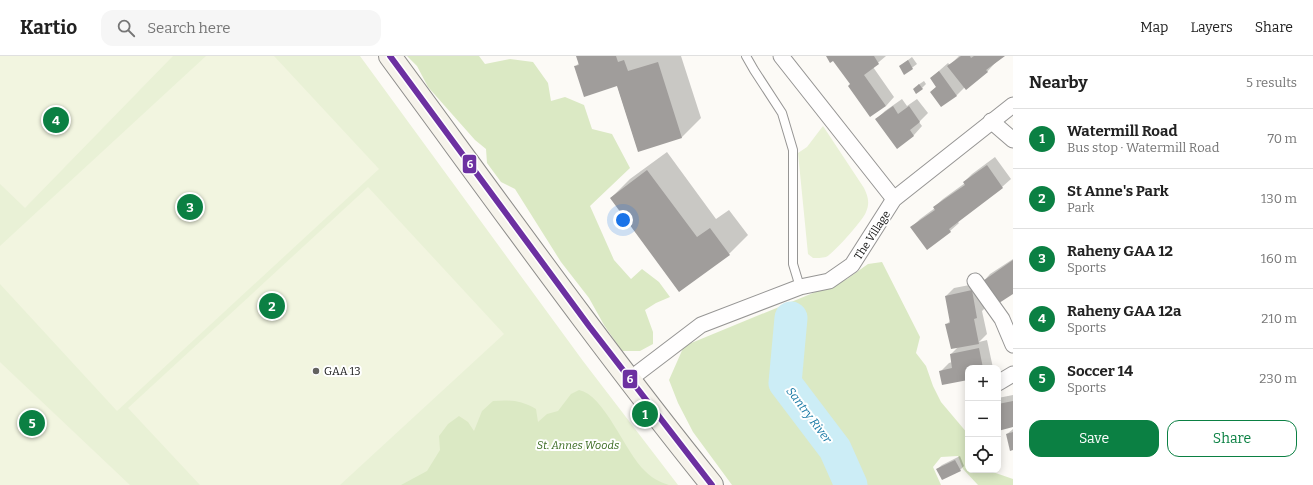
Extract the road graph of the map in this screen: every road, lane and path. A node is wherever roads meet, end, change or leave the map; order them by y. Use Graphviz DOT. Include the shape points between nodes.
graph roads {
  1 [pos="390,56"];
  2 [pos="746,56"];
  3 [pos="781,56"];
  4 [pos="1013,105"];
  5 [pos="991,121"];
  6 [pos="1013,140"];
  7 [pos="894,199"];
  8 [pos="975,281"];
  9 [pos="800,287"];
  10 [pos="1013,345"];
  11 [pos="1013,374"];
  12 [pos="630,379"];
  13 [pos="1001,381"];
  14 [pos="712,485"];
  1 -- 12 [label="main road"];
  2 -- 9 [label="lane" via="782,112 793,150 793,264"];
  3 -- 7 [label="street"];
  4 -- 5 [label="street, The Village"];
  5 -- 6 [label="street"];
  5 -- 7 [label="street, The Village"];
  7 -- 9 [label="street, The Village" via="852,265 829,281"];
  8 -- 10 [label="street" via="1002,319"];
  9 -- 12 [label="street, The Village" via="701,325"];
  11 -- 13 [label="street"];
  12 -- 14 [label="main road"];
}
